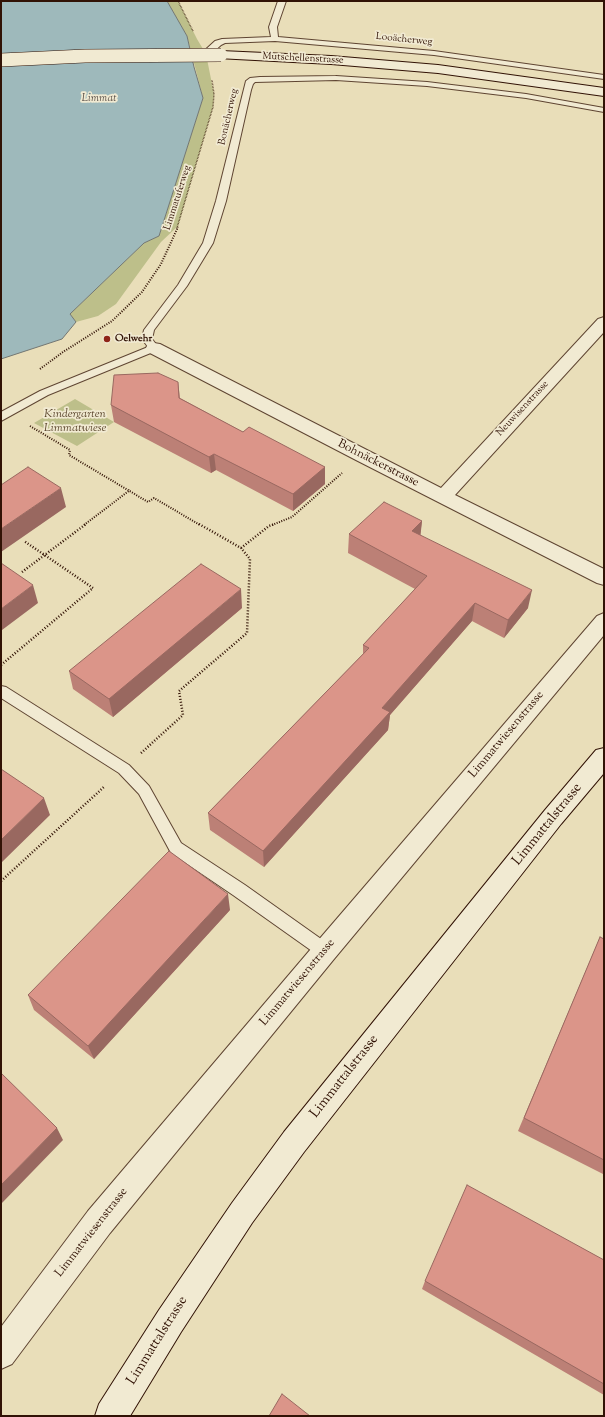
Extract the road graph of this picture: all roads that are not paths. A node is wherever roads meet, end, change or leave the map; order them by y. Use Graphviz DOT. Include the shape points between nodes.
graph roads {
  1 [pos="282,1"];
  2 [pos="275,38"];
  3 [pos="206,54"];
  4 [pos="1,60"];
  5 [pos="604,77"];
  6 [pos="604,92"];
  7 [pos="604,110"];
  8 [pos="604,322"];
  9 [pos="154,348"];
  10 [pos="4,415"];
  11 [pos="443,497"];
  12 [pos="604,578"];
  13 [pos="604,621"];
  14 [pos="1,691"];
  15 [pos="604,757"];
  16 [pos="324,951"];
  17 [pos="1,1353"];
  18 [pos="111,1416"];
  1 -- 2 [label="lane" via="273,27"];
  2 -- 3 [label="lane, Looächerweg" via="226,41 218,43"];
  2 -- 5 [label="lane, Looächerweg" via="441,54"];
  4 -- 6 [label="street, Mutschellenstrasse, bridge" via="221,55 331,60 438,69"];
  7 -- 9 [label="lane, Bonächerweg" via="526,96 404,82 336,78 253,80 247,90 221,201 208,243 182,286 149,330 147,339"];
  8 -- 11 [label="street, Neuwisenstrasse"];
  9 -- 10 [label="lane" via="44,393"];
  9 -- 11 [label="street, Bohnäckerstrasse"];
  11 -- 12 [label="street, Bohnäckerstrasse"];
  13 -- 16 [label="street, Limmatwiesenstrasse"];
  14 -- 16 [label="lane" via="124,769 144,790 176,848"];
  15 -- 18 [label="street, Limmattalstrasse" via="294,1142 242,1213"];
  16 -- 17 [label="street, Limmatwiesenstrasse" via="99,1222"];
}
